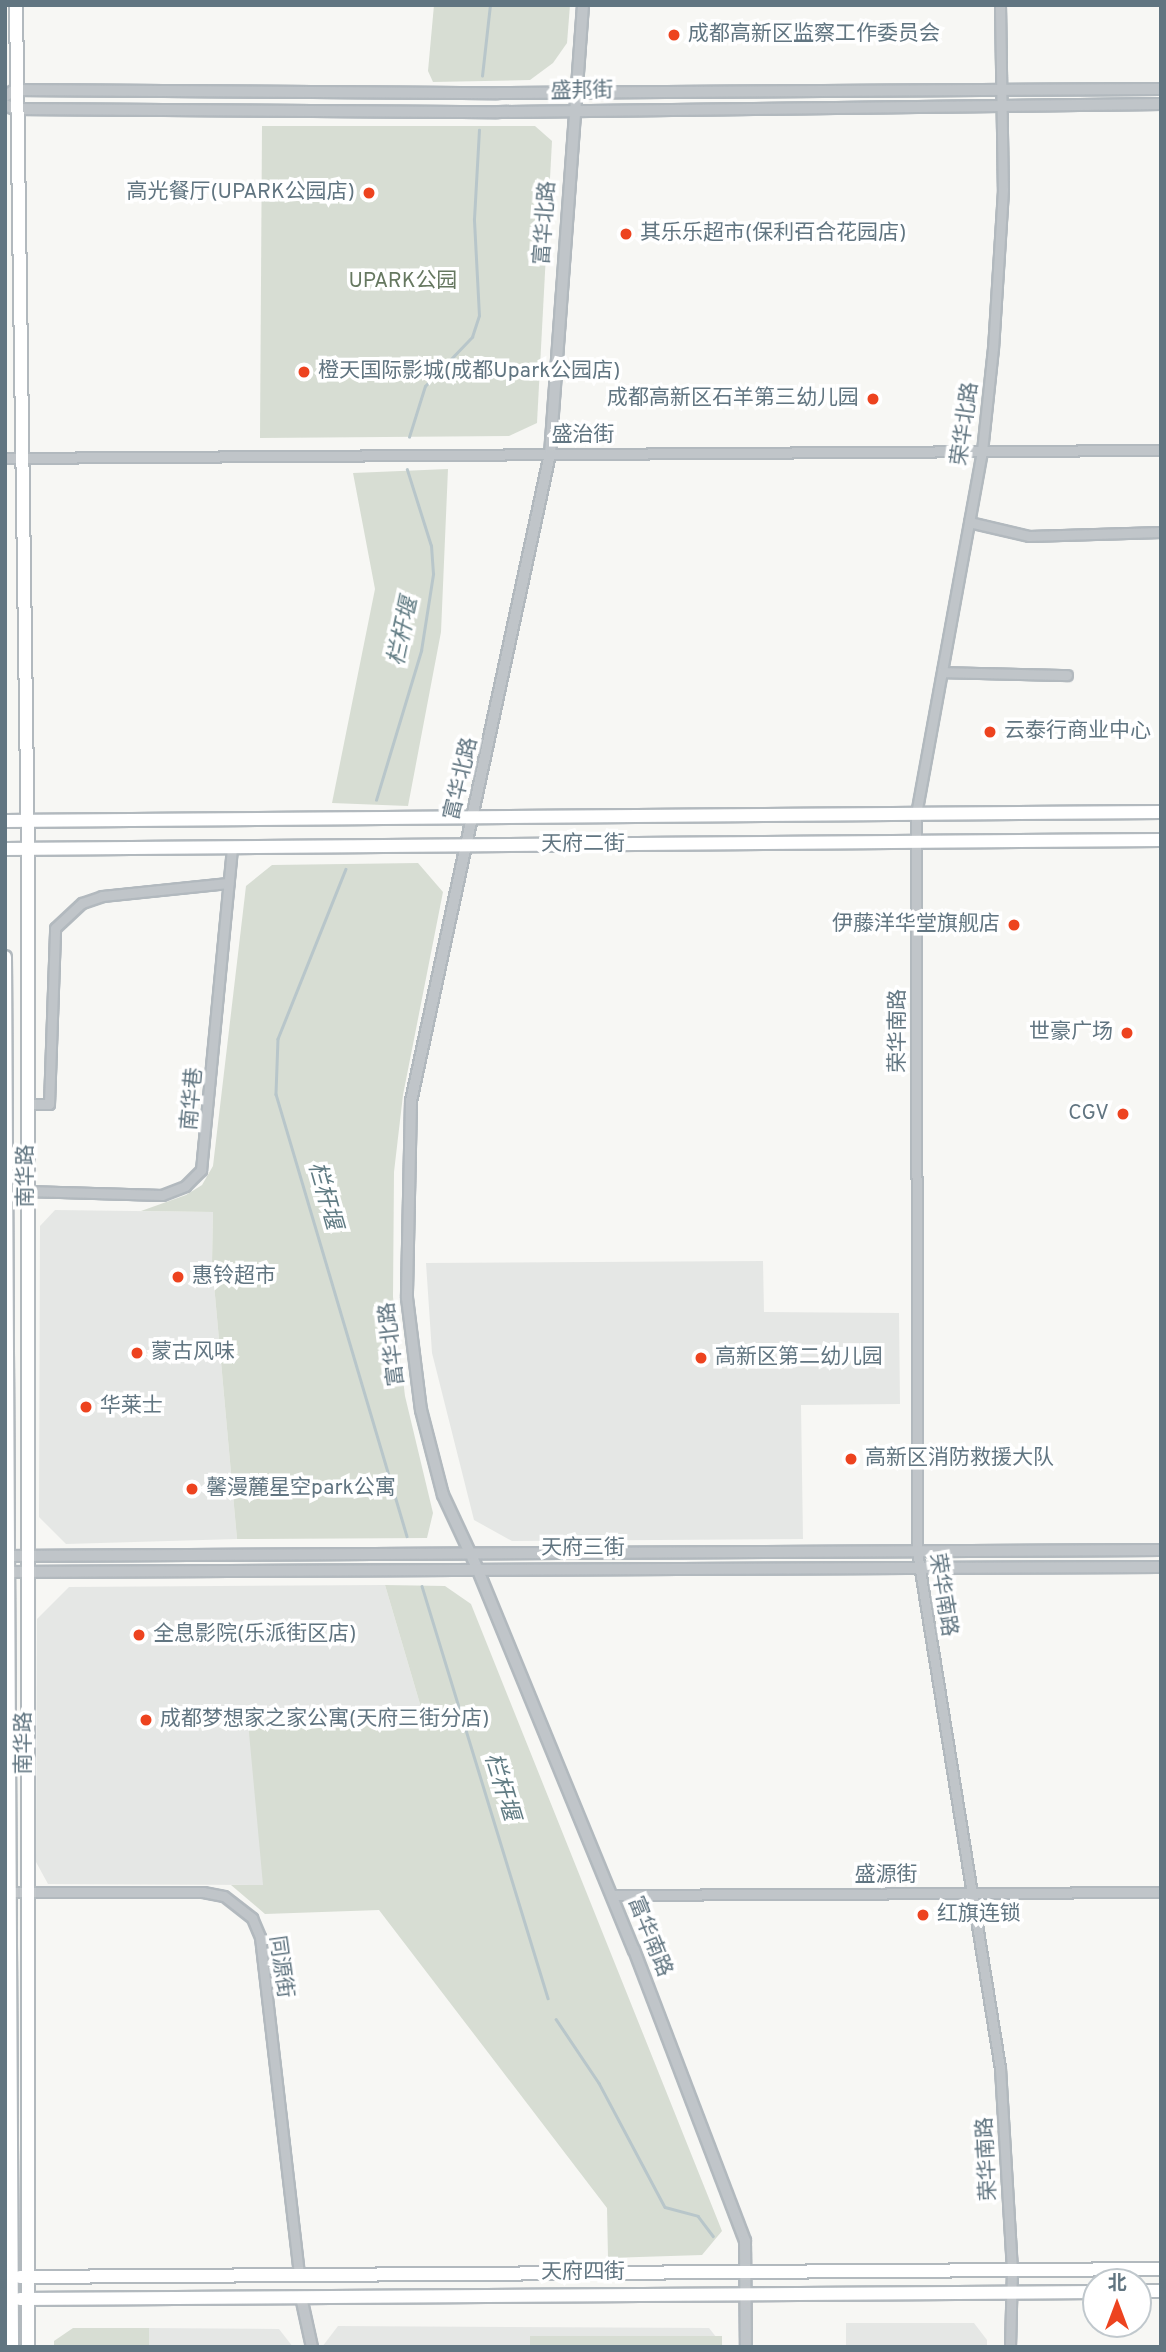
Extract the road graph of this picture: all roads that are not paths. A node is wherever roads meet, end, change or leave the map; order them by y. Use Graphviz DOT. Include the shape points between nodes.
graph roads {
  1 [pos="16,5"];
  2 [pos="583,5"];
  3 [pos="1000,5"];
  4 [pos="1000,89"];
  5 [pos="1161,89"];
  6 [pos="575,91"];
  7 [pos="10,93"];
  8 [pos="1161,104"];
  9 [pos="10,107"];
  10 [pos="1001,109"];
  11 [pos="573,111"];
  12 [pos="1161,450"];
  13 [pos="982,451"];
  14 [pos="550,454"];
  15 [pos="5,458"];
  16 [pos="19,458"];
  17 [pos="969,522"];
  18 [pos="1161,532"];
  19 [pos="942,671"];
  20 [pos="1067,675"];
  21 [pos="1161,812"];
  22 [pos="916,814"];
  23 [pos="473,817"];
  24 [pos="27,820"];
  25 [pos="5,821"];
  26 [pos="1161,840"];
  27 [pos="916,842"];
  28 [pos="466,845"];
  29 [pos="232,847"];
  30 [pos="5,849"];
  31 [pos="28,849"];
  32 [pos="229,883"];
  33 [pos="5,957"];
  34 [pos="27,1104"];
  35 [pos="26,1191"];
  36 [pos="6,1192"];
  37 [pos="6,1392"];
  38 [pos="1161,1550"];
  39 [pos="917,1551"];
  40 [pos="468,1553"];
  41 [pos="5,1556"];
  42 [pos="26,1556"];
  43 [pos="919,1567"];
  44 [pos="1161,1567"];
  45 [pos="477,1568"];
  46 [pos="6,1572"];
  47 [pos="25,1572"];
  48 [pos="7,1892"];
  49 [pos="25,1892"];
  50 [pos="1161,1892"];
  51 [pos="975,1893"];
  52 [pos="611,1895"];
  53 [pos="1161,2269"];
  54 [pos="1012,2270"];
  55 [pos="746,2272"];
  56 [pos="299,2275"];
  57 [pos="9,2277"];
  58 [pos="28,2277"];
  59 [pos="1012,2292"];
  60 [pos="1082,2292"];
  61 [pos="746,2294"];
  62 [pos="301,2297"];
  63 [pos="28,2299"];
  64 [pos="9,2300"];
  65 [pos="12,2347"];
  66 [pos="28,2347"];
  67 [pos="312,2347"];
  68 [pos="746,2347"];
  69 [pos="1010,2347"];
  1 -- 7 [label="main road, 南华路"];
  2 -- 6 [label="street, 富华北路"];
  3 -- 4 [label="street, 荣华北路"];
  4 -- 5 [label="street, 盛邦街"];
  4 -- 6 [label="street, 盛邦街"];
  4 -- 10 [label="street, 荣华北路"];
  6 -- 7 [label="street, 盛邦街"];
  6 -- 11 [label="street, 富华北路"];
  7 -- 9 [label="main road, 南华路"];
  8 -- 10 [label="street, 盛邦街"];
  9 -- 11 [label="street, 盛邦街"];
  9 -- 16 [label="main road, 南华路"];
  10 -- 11 [label="street, 盛邦街"];
  10 -- 13 [label="street, 荣华北路" via="1000,265"];
  11 -- 14 [label="street, 富华北路"];
  12 -- 13 [label="street, 盛治街"];
  13 -- 14 [label="street, 盛治街"];
  13 -- 17 [label="street, 荣华北路"];
  14 -- 16 [label="street, 盛治街"];
  14 -- 23 [label="street, 富华北路"];
  15 -- 16 [label="street, 盛治街"];
  16 -- 24 [label="main road, 南华路"];
  17 -- 18 [label="street" via="1029,536"];
  17 -- 19 [label="street, 荣华北路"];
  19 -- 20 [label="street"];
  19 -- 22 [label="street, 荣华北路"];
  21 -- 22 [label="main road, 天府二街"];
  22 -- 23 [label="main road, 天府二街"];
  22 -- 27 [label="street, 荣华北路"];
  23 -- 24 [label="main road, 天府二街"];
  23 -- 28 [label="street, 富华北路"];
  24 -- 25 [label="main road, 天府二街"];
  24 -- 31 [label="main road, 南华路"];
  26 -- 27 [label="main road, 天府二街"];
  27 -- 28 [label="main road, 天府二街"];
  27 -- 39 [label="street, 荣华南路"];
  28 -- 29 [label="main road, 天府二街"];
  28 -- 40 [label="street, 富华北路" via="411,1101 405,1256 421,1410 443,1495"];
  29 -- 31 [label="main road, 天府二街"];
  29 -- 32 [label="street, 南华巷"];
  30 -- 31 [label="main road, 天府二街"];
  31 -- 34 [label="main road, 南华路"];
  32 -- 34 [label="street" via="102,896 82,903 55,928 49,1104"];
  32 -- 35 [label="street, 南华巷" via="201,1170 186,1186 162,1195"];
  33 -- 36 [label="main road, 南华路"];
  34 -- 35 [label="main road, 南华路"];
  35 -- 42 [label="main road, 南华路"];
  36 -- 37 [label="main road, 南华路"];
  37 -- 41 [label="main road, 南华路"];
  38 -- 39 [label="street, 天府三街"];
  39 -- 40 [label="street, 天府三街"];
  39 -- 43 [label="street, 荣华南路"];
  40 -- 42 [label="street, 天府三街"];
  40 -- 45 [label="street, 富华南路"];
  41 -- 42 [label="street, 天府三街"];
  41 -- 46 [label="main road, 南华路"];
  42 -- 47 [label="main road, 南华路"];
  43 -- 44 [label="street, 天府三街"];
  43 -- 45 [label="street, 天府三街"];
  43 -- 51 [label="street, 荣华南路"];
  45 -- 47 [label="street, 天府三街"];
  45 -- 52 [label="street, 富华南路"];
  46 -- 47 [label="street, 天府三街"];
  46 -- 48 [label="main road, 南华路"];
  47 -- 49 [label="main road, 南华路"];
  48 -- 49 [label="street, 同源街"];
  48 -- 57 [label="main road, 南华路"];
  49 -- 56 [label="street, 同源街" via="203,1892 224,1896 252,1918 260,1937"];
  49 -- 58 [label="main road, 南华路"];
  50 -- 51 [label="street, 盛源街"];
  51 -- 52 [label="street, 盛源街"];
  51 -- 54 [label="street, 荣华南路" via="1000,2068"];
  52 -- 55 [label="street, 富华南路" via="728,2191 745,2241"];
  53 -- 54 [label="main road, 天府四街"];
  54 -- 55 [label="main road, 天府四街"];
  54 -- 59 [label="street, 荣华南路"];
  55 -- 56 [label="main road, 天府四街"];
  55 -- 61 [label="street, 富华南路"];
  56 -- 58 [label="main road, 天府四街"];
  57 -- 58 [label="main road, 天府四街"];
  57 -- 64 [label="main road, 南华路"];
  58 -- 63 [label="main road, 南华路"];
  59 -- 60 [label="main road, 天府四街"];
  59 -- 61 [label="main road, 天府四街"];
  59 -- 69 [label="street, 荣华南路"];
  61 -- 62 [label="main road, 天府四街"];
  61 -- 68 [label="street, 富华南路"];
  62 -- 63 [label="main road, 天府四街"];
  62 -- 67 [label="street"];
  63 -- 64 [label="main road, 天府四街"];
  63 -- 66 [label="main road, 南华路"];
  64 -- 65 [label="main road, 南华路"];
}
